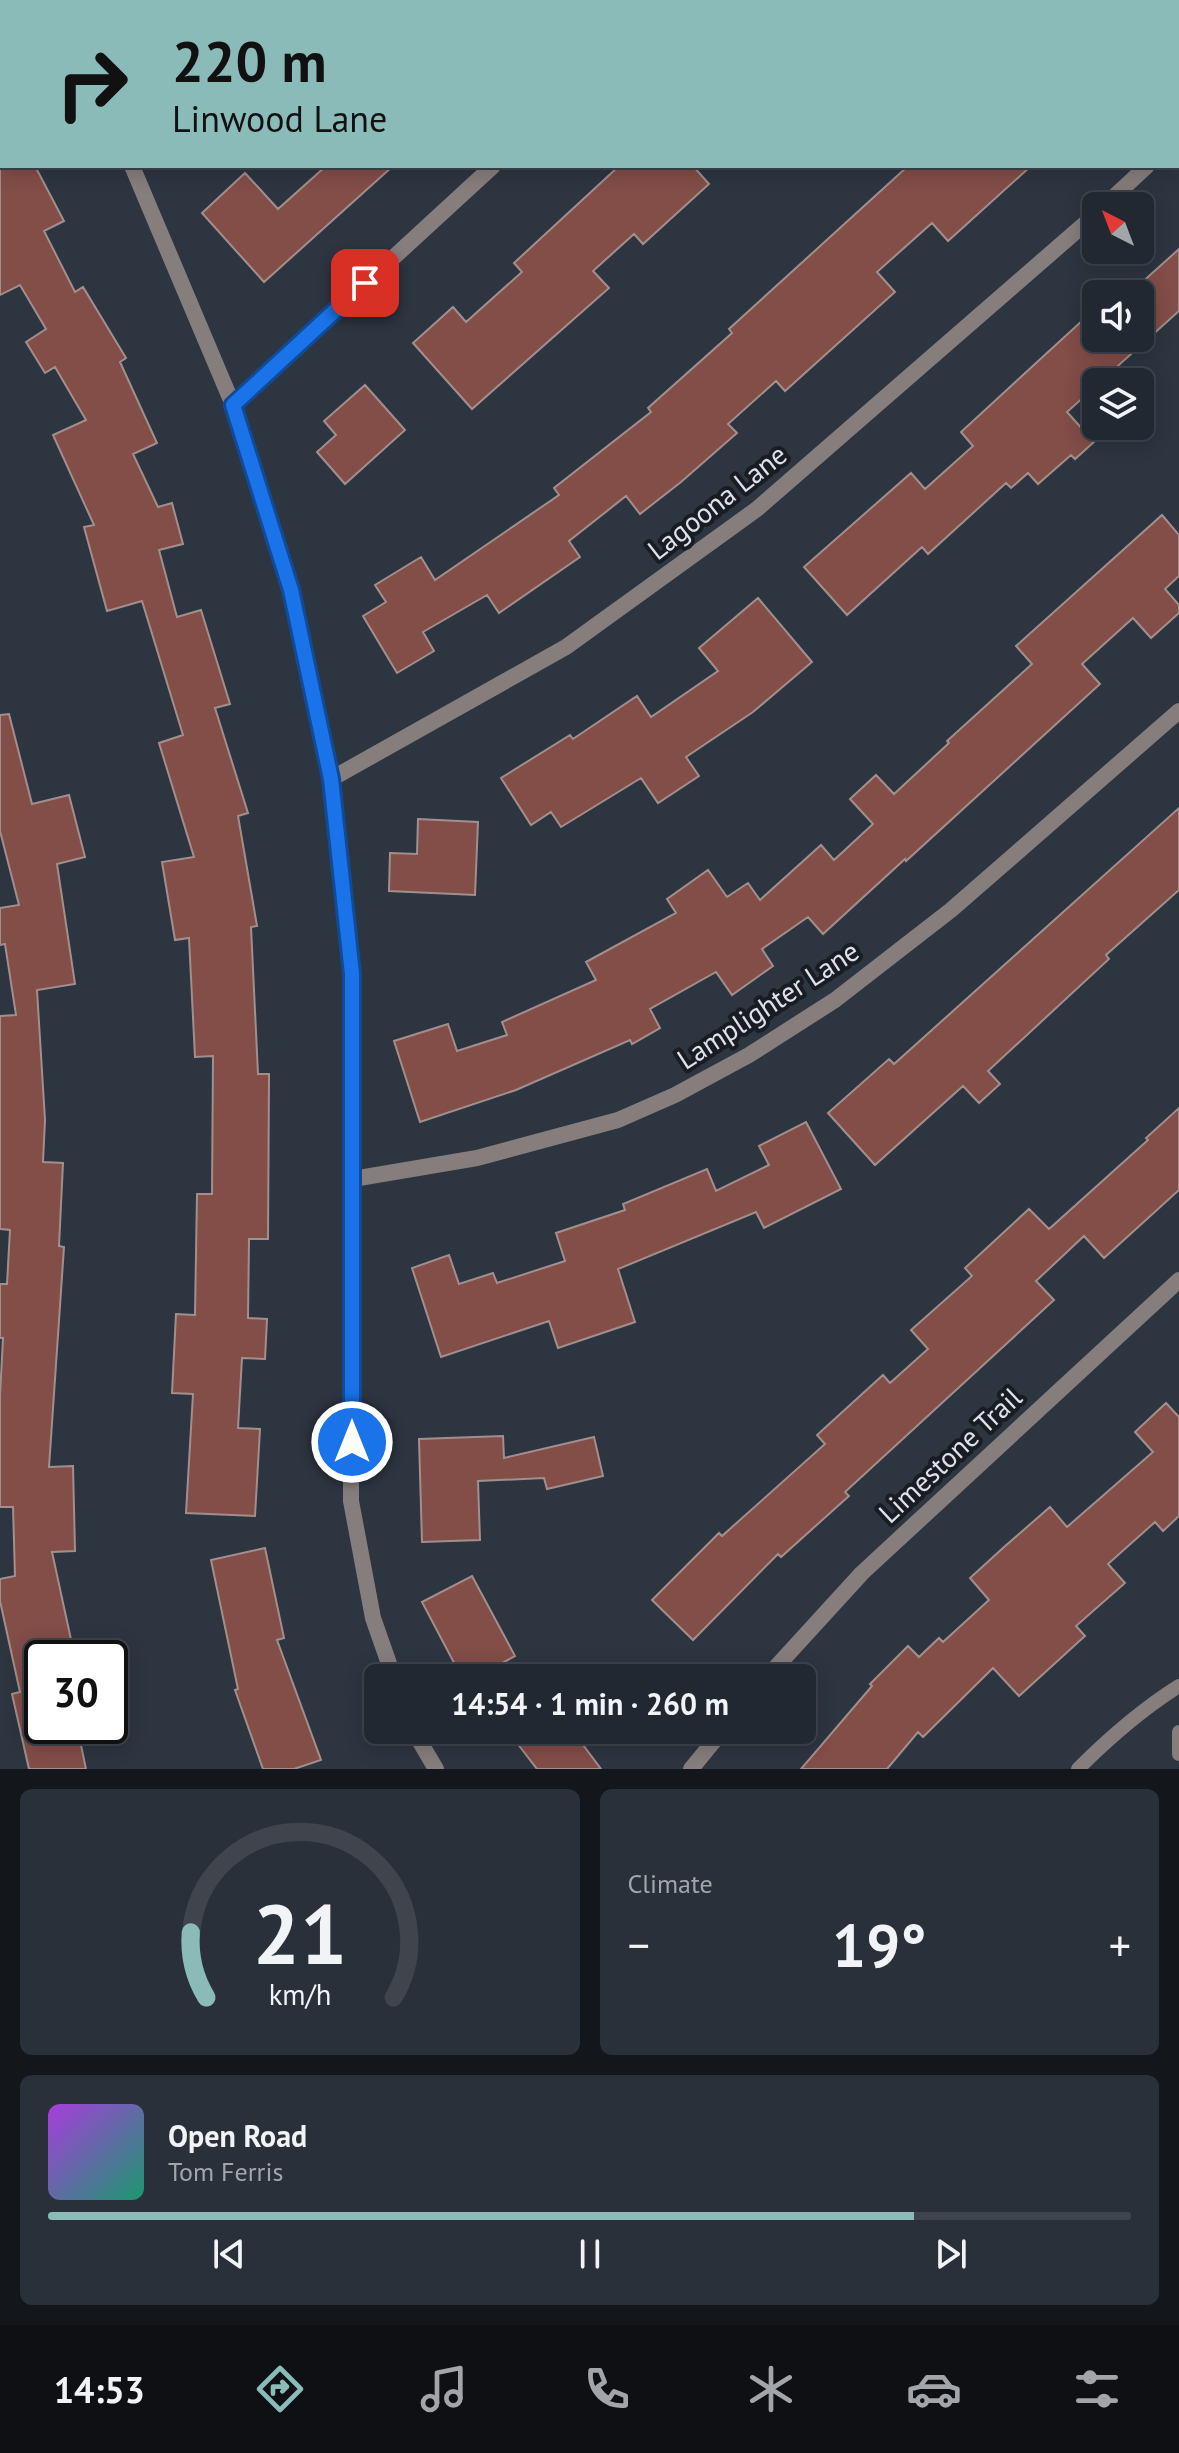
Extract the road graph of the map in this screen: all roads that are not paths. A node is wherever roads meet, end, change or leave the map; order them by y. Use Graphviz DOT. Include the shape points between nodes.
graph roads {
  1 [pos="133,168"];
  2 [pos="491,168"];
  3 [pos="1145,168"];
  4 [pos="1119,192"];
  5 [pos="1082,226"];
  6 [pos="233,405"];
  7 [pos="1179,711"];
  8 [pos="331,779"];
  9 [pos="353,1179"];
  10 [pos="1179,1280"];
  11 [pos="389,1664"];
  12 [pos="779,1664"];
  13 [pos="1179,1686"];
  14 [pos="1179,1732"];
  15 [pos="421,1744"];
  16 [pos="712,1744"];
  17 [pos="1179,1754"];
  18 [pos="436,1769"];
  19 [pos="691,1769"];
  20 [pos="1078,1769"];
  1 -- 6 [label="street"];
  2 -- 6 [label="street"];
  3 -- 4 [label="street"];
  5 -- 8 [label="street, Lagoona Lane" via="757,509 566,647"];
  6 -- 8 [label="street" via="291,590"];
  7 -- 9 [label="street, Lamplighter Lane" via="951,910 835,1000 749,1055 618,1120 477,1158"];
  8 -- 9 [label="street" via="352,974"];
  9 -- 11 [label="street" via="351,1501 373,1618"];
  10 -- 12 [label="street, Limestone Trail" via="862,1573"];
  13 -- 20 [label="lane" via="1120,1728"];
  14 -- 17 [label="lane"];
  15 -- 18 [label="street"];
  16 -- 19 [label="street"];
}
